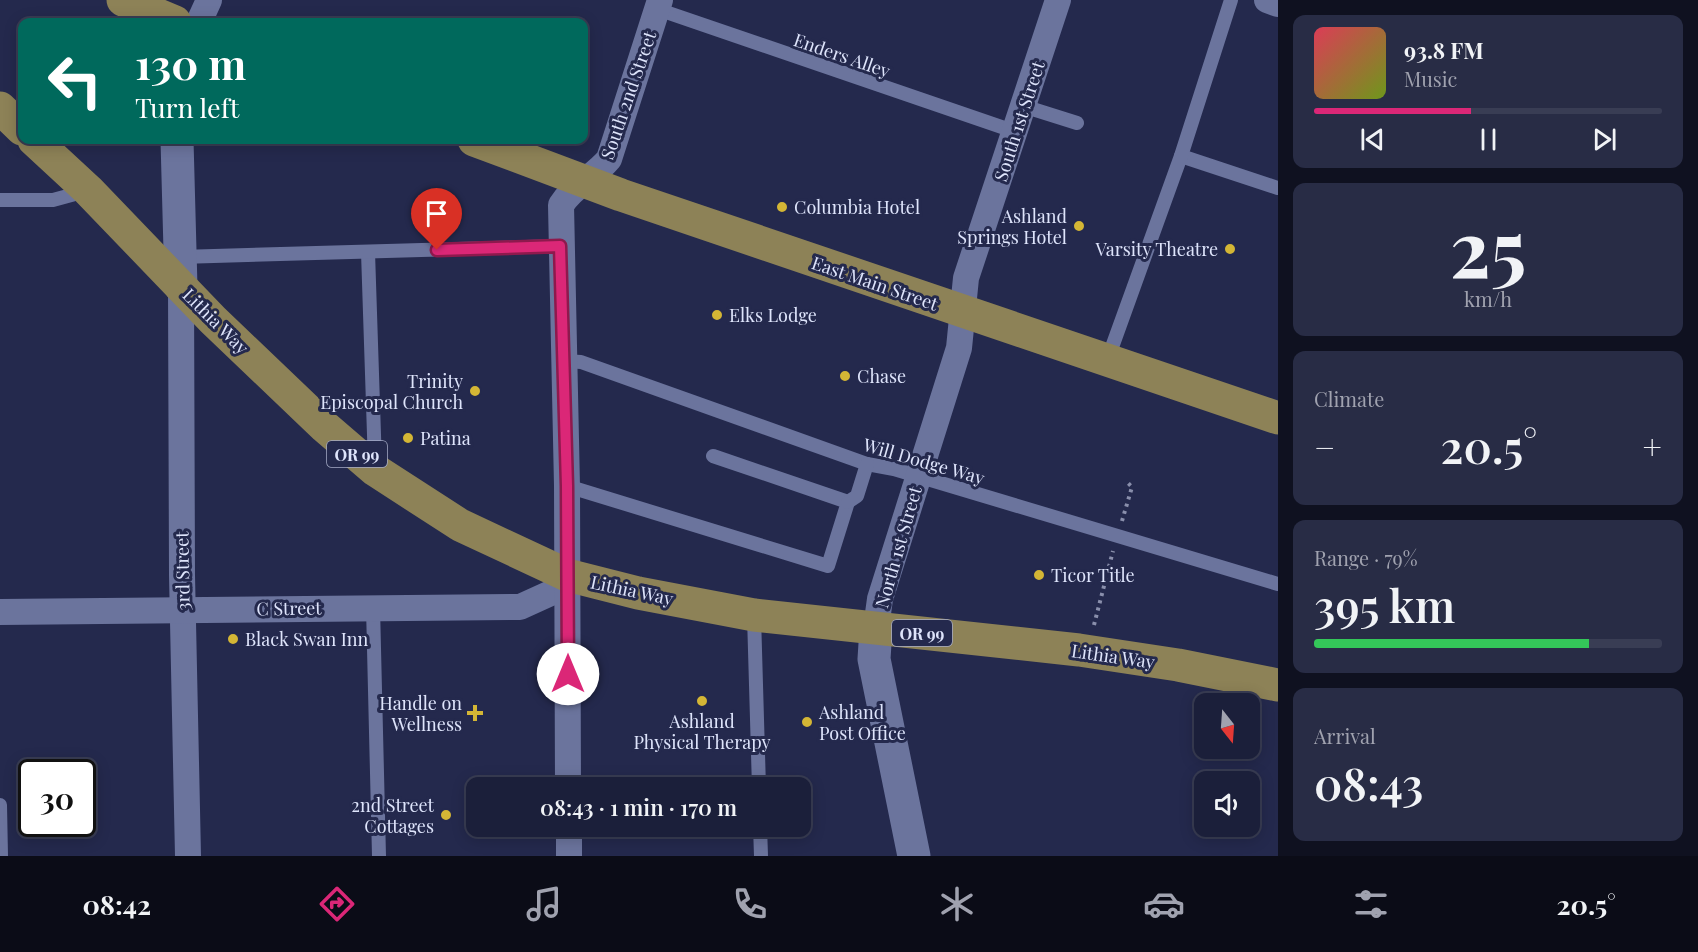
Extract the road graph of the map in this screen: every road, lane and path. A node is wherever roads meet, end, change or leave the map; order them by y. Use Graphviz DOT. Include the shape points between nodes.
graph roads {
  1 [pos="123,0"];
  2 [pos="209,0"];
  3 [pos="1058,0"];
  4 [pos="1231,0"];
  5 [pos="1267,0"];
  6 [pos="1278,4"];
  7 [pos="659,5"];
  8 [pos="166,18"];
  9 [pos="201,18"];
  10 [pos="1023,106"];
  11 [pos="0,108"];
  12 [pos="1077,123"];
  13 [pos="18,125"];
  14 [pos="1016,132"];
  15 [pos="37,144"];
  16 [pos="177,144"];
  17 [pos="484,144"];
  18 [pos="1181,156"];
  19 [pos="584,182"];
  20 [pos="1278,188"];
  21 [pos="88,190"];
  22 [pos="0,200"];
  23 [pos="560,246"];
  24 [pos="368,252"];
  25 [pos="180,272"];
  26 [pos="963,312"];
  27 [pos="564,361"];
  28 [pos="1107,362"];
  29 [pos="1278,418"];
  30 [pos="713,456"];
  31 [pos="867,464"];
  32 [pos="375,470"];
  33 [pos="918,478"];
  34 [pos="1126,481"];
  35 [pos="567,486"];
  36 [pos="848,502"];
  37 [pos="1116,537"];
  38 [pos="567,575"];
  39 [pos="1278,584"];
  40 [pos="374,607"];
  41 [pos="182,610"];
  42 [pos="0,612"];
  43 [pos="754,615"];
  44 [pos="876,628"];
  45 [pos="1093,629"];
  46 [pos="1278,684"];
  47 [pos="568,777"];
  48 [pos="759,777"];
  49 [pos="0,805"];
  50 [pos="568,837"];
  51 [pos="760,837"];
  52 [pos="1,856"];
  53 [pos="188,856"];
  54 [pos="379,856"];
  55 [pos="569,856"];
  56 [pos="761,856"];
  57 [pos="914,856"];
  1 -- 8 [label="main road"];
  2 -- 9 [label="street"];
  3 -- 10 [label="street, South 1st Street"];
  4 -- 18 [label="lane"];
  5 -- 6 [label="street"];
  7 -- 14 [label="lane, Enders Alley"];
  7 -- 19 [label="street, South 2nd Street" via="609,159"];
  10 -- 12 [label="lane"];
  10 -- 14 [label="street, South 1st Street"];
  11 -- 13 [label="main road"];
  14 -- 26 [label="street, South 1st Street" via="966,278"];
  15 -- 21 [label="main road, Lithia Way / OR 99"];
  16 -- 25 [label="street"];
  17 -- 19 [label="main road, East Main Street"];
  18 -- 20 [label="lane"];
  18 -- 28 [label="lane"];
  19 -- 23 [label="street, South 2nd Street" via="561,205"];
  19 -- 26 [label="main road, East Main Street"];
  21 -- 22 [label="lane" via="53,200"];
  21 -- 25 [label="main road, Lithia Way / OR 99"];
  23 -- 24 [label="lane"];
  23 -- 27 [label="street, South 2nd Street"];
  24 -- 25 [label="lane"];
  24 -- 32 [label="lane"];
  25 -- 32 [label="main road, Lithia Way / OR 99" via="325,427"];
  25 -- 41 [label="street, 3rd Street"];
  26 -- 28 [label="main road, East Main Street"];
  26 -- 33 [label="street, North 1st Street" via="960,348"];
  27 -- 31 [label="lane, Will Dodge Way" via="581,362"];
  27 -- 35 [label="street, South 2nd Street"];
  28 -- 29 [label="main road, East Main Street"];
  30 -- 36 [label="lane"];
  31 -- 33 [label="lane, Will Dodge Way"];
  31 -- 36 [label="lane" via="857,496"];
  32 -- 38 [label="main road, Lithia Way / OR 99" via="460,525"];
  33 -- 37 [label="lane, Will Dodge Way"];
  33 -- 44 [label="street, North 1st Street" via="880,599"];
  34 -- 37 [label="path" via="1132,487"];
  35 -- 36 [label="lane" via="828,566"];
  35 -- 38 [label="street, South 2nd Street"];
  37 -- 39 [label="lane, Will Dodge Way"];
  37 -- 45 [label="path"];
  38 -- 40 [label="street, C Street" via="554,592 520,607"];
  38 -- 43 [label="main road, Lithia Way / OR 99"];
  38 -- 47 [label="street, South 2nd Street"];
  40 -- 41 [label="street, C Street"];
  40 -- 54 [label="lane"];
  41 -- 42 [label="street, C Street"];
  41 -- 53 [label="street, 3rd Street"];
  43 -- 44 [label="main road, Lithia Way / OR 99"];
  43 -- 48 [label="lane"];
  44 -- 46 [label="main road, Lithia Way / OR 99" via="1079,650"];
  44 -- 57 [label="street, North 1st Street" via="874,659"];
  49 -- 52 [label="lane"];
  50 -- 55 [label="street"];
  51 -- 56 [label="lane"];
}
